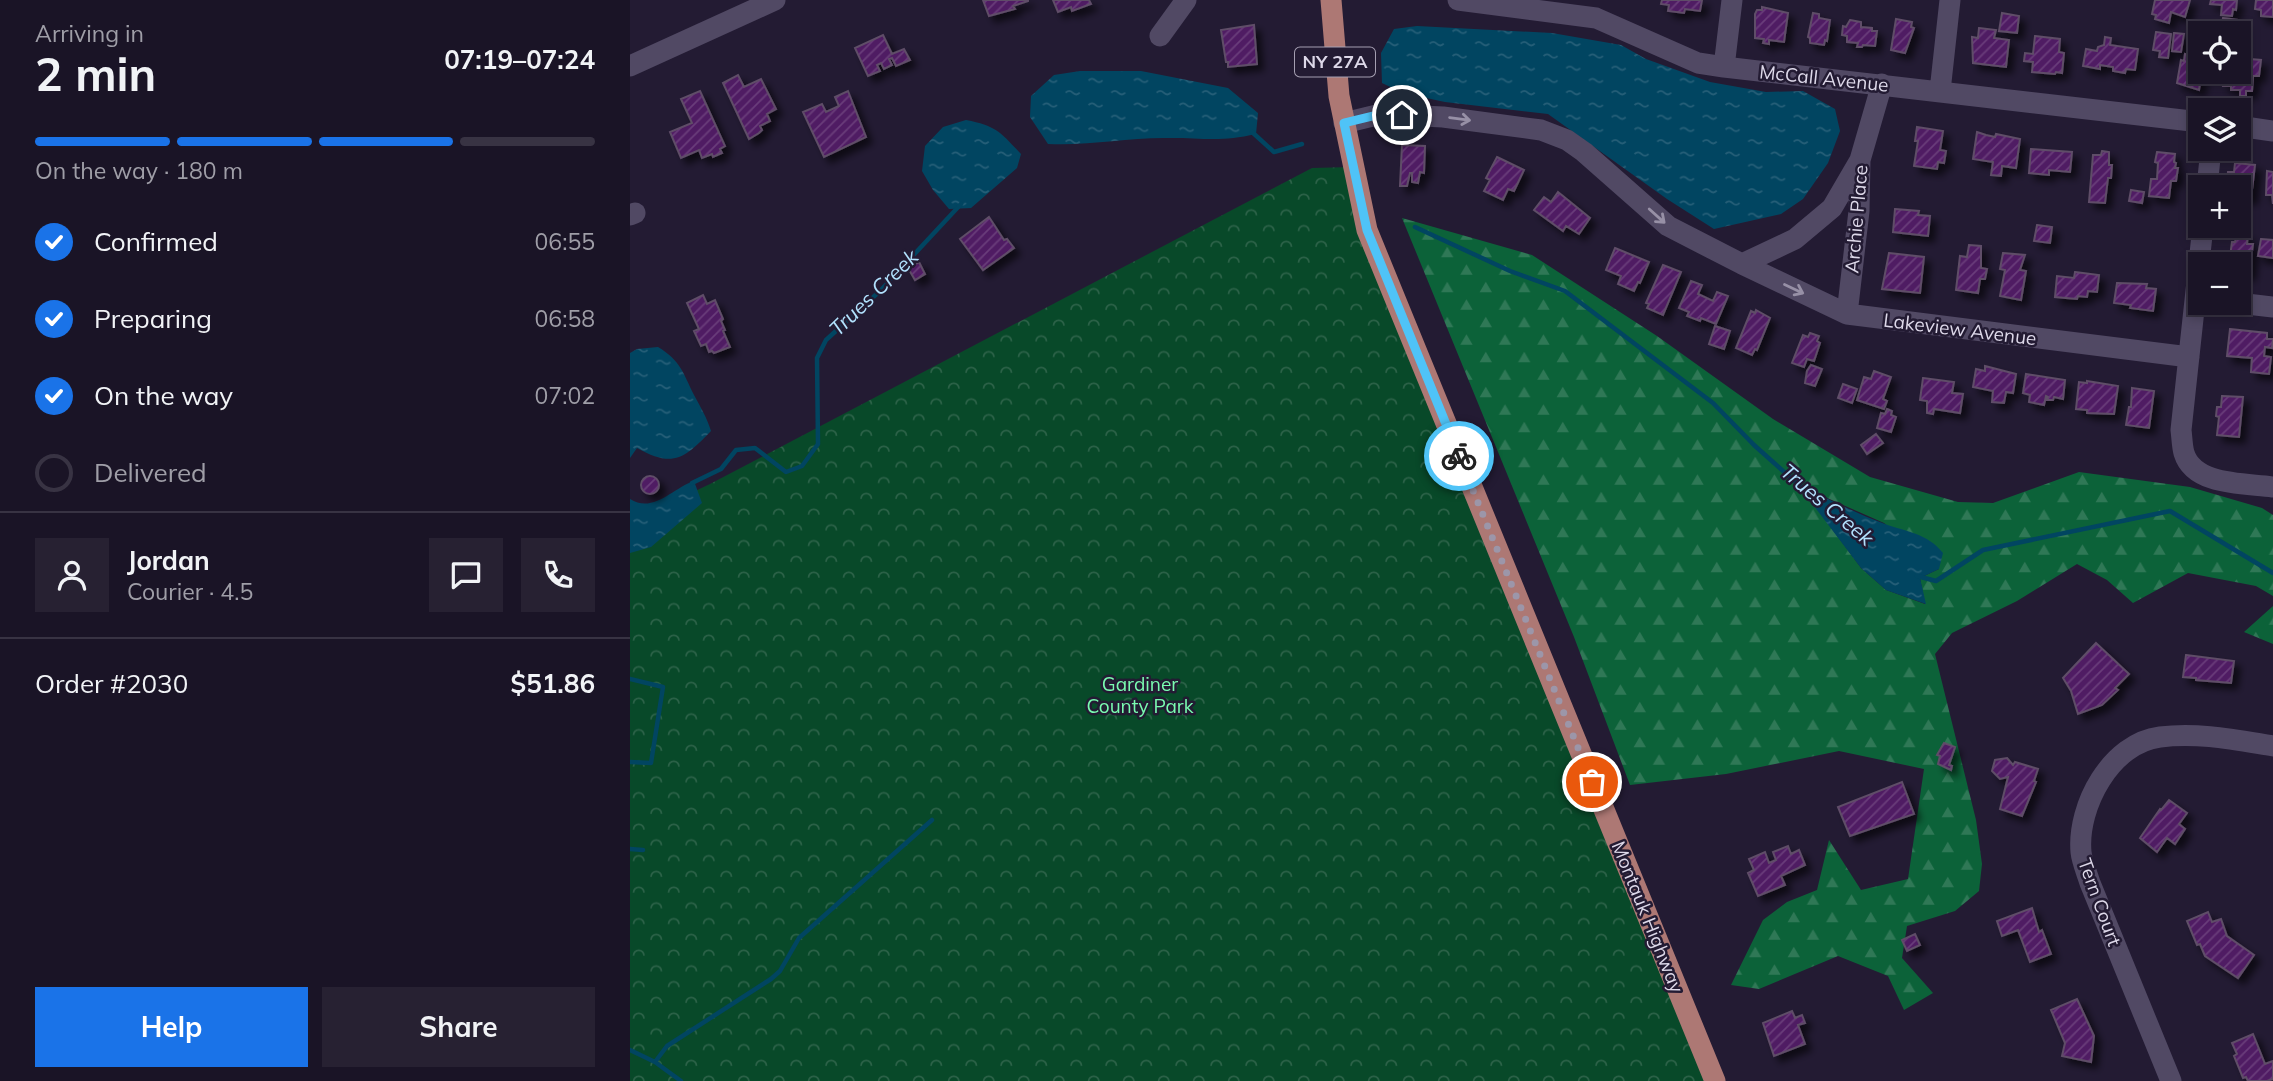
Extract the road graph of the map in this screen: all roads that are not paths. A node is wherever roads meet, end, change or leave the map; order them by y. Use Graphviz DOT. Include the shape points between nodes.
graph roads {
  1 [pos="775,0"];
  2 [pos="1186,0"];
  3 [pos="1331,0"];
  4 [pos="1458,0"];
  5 [pos="1732,0"];
  6 [pos="1950,0"];
  7 [pos="1518,4"];
  8 [pos="738,8"];
  9 [pos="1160,36"];
  10 [pos="630,66"];
  11 [pos="1724,67"];
  12 [pos="1882,84"];
  13 [pos="1940,91"];
  14 [pos="2188,121"];
  15 [pos="1344,123"];
  16 [pos="2251,128"];
  17 [pos="2273,131"];
  18 [pos="1860,160"];
  19 [pos="1742,264"];
  20 [pos="2251,304"];
  21 [pos="2273,307"];
  22 [pos="1847,314"];
  23 [pos="2195,315"];
  24 [pos="2189,357"];
  25 [pos="2273,487"];
  26 [pos="2273,746"];
  27 [pos="1715,1081"];
  28 [pos="2171,1081"];
  1 -- 8 [label="street"];
  2 -- 9 [label="street"];
  3 -- 15 [label="main road, Montauk Highway / NY 27A"];
  4 -- 7 [label="street, McCall Avenue"];
  5 -- 11 [label="street"];
  6 -- 13 [label="street"];
  7 -- 11 [label="street, McCall Avenue" via="1596,18 1698,63"];
  8 -- 10 [label="street"];
  11 -- 12 [label="street, McCall Avenue"];
  12 -- 13 [label="street, McCall Avenue"];
  12 -- 18 [label="street, Archie Place"];
  13 -- 14 [label="street, McCall Avenue"];
  15 -- 19 [label="street, Lakeview Avenue, one-way" via="1381,114 1541,130 1584,152 1668,226"];
  15 -- 27 [label="main road, Montauk Highway / NY 27A" via="1367,230"];
  16 -- 17 [label="street"];
  18 -- 19 [label="street" via="1832,208 1795,239"];
  18 -- 22 [label="street, Archie Place"];
  19 -- 22 [label="street, Lakeview Avenue, one-way"];
  20 -- 21 [label="street"];
  22 -- 24 [label="street, Lakeview Avenue"];
  23 -- 24 [label="street"];
  24 -- 25 [label="street" via="2181,430 2189,462 2216,480"];
  26 -- 28 [label="street, Tern Court" via="2199,735 2157,737 2127,750 2105,774 2091,796 2083,822 2081,853 2090,883"];
}
